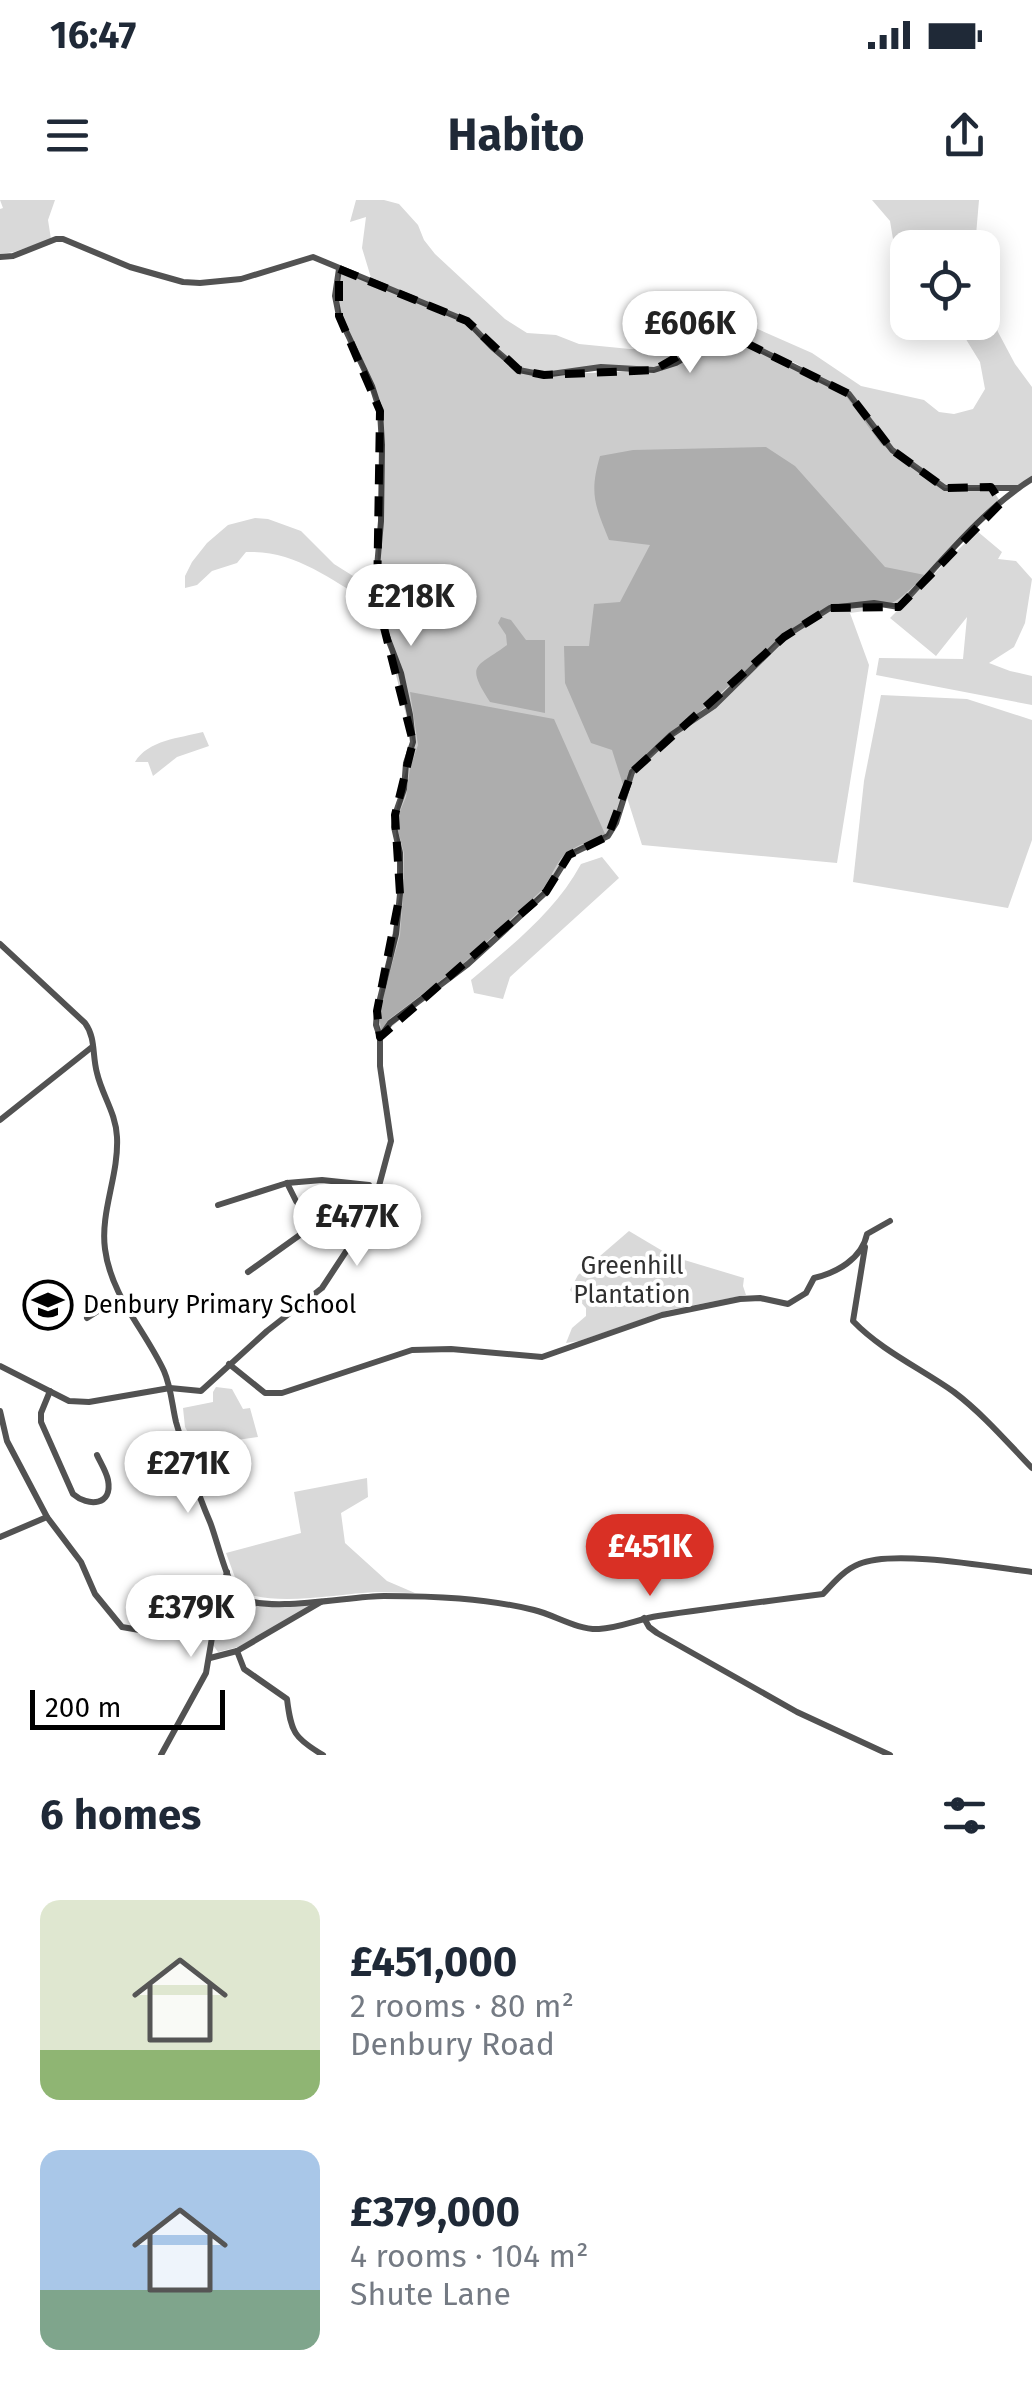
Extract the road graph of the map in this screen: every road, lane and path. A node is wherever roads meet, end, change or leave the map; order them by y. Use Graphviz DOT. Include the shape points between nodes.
graph roads {
  1 [pos="0,256"];
  2 [pos="338,269"];
  3 [pos="1032,480"];
  4 [pos="991,487"];
  5 [pos="1018,488"];
  6 [pos="1002,503"];
  7 [pos="0,944"];
  8 [pos="380,1037"];
  9 [pos="93,1046"];
  10 [pos="0,1120"];
  11 [pos="288,1183"];
  12 [pos="370,1185"];
  13 [pos="218,1205"];
  14 [pos="372,1212"];
  15 [pos="310,1218"];
  16 [pos="890,1221"];
  17 [pos="865,1246"];
  18 [pos="248,1272"];
  19 [pos="120,1296"];
  20 [pos="87,1318"];
  21 [pos="229,1364"];
  22 [pos="0,1366"];
  23 [pos="50,1390"];
  24 [pos="171,1392"];
  25 [pos="0,1411"];
  26 [pos="4,1443"];
  27 [pos="96,1454"];
  28 [pos="102,1465"];
  29 [pos="1032,1468"];
  30 [pos="92,1470"];
  31 [pos="48,1517"];
  32 [pos="0,1537"];
  33 [pos="227,1570"];
  34 [pos="1032,1572"];
  35 [pos="322,1601"];
  36 [pos="257,1602"];
  37 [pos="216,1614"];
  38 [pos="644,1618"];
  39 [pos="237,1651"];
  40 [pos="210,1658"];
  41 [pos="161,1755"];
  42 [pos="323,1755"];
  43 [pos="890,1755"];
  1 -- 2 [label="street" via="56,238 184,282 242,279 312,258"];
  2 -- 4 [label="street" via="467,322 518,370 544,375 600,367 654,370 692,354 722,330 849,394 892,450 945,488"];
  2 -- 8 [label="street" via="339,316 380,411 377,600 401,673 413,742 394,815 400,894 376,1011"];
  3 -- 5 [label="street"];
  4 -- 5 [label="street"];
  4 -- 6 [label="street"];
  5 -- 6 [label="street"];
  6 -- 8 [label="street" via="899,607 830,608 784,637 714,706 632,772 608,836 569,855 531,906"];
  7 -- 9 [label="street" via="84,1022"];
  8 -- 14 [label="street" via="391,1141"];
  9 -- 10 [label="street"];
  9 -- 19 [label="street" via="117,1136 104,1248"];
  11 -- 12 [label="street"];
  11 -- 13 [label="street"];
  11 -- 15 [label="street"];
  14 -- 15 [label="street"];
  14 -- 21 [label="street" via="322,1288"];
  15 -- 18 [label="street" via="304,1232"];
  16 -- 17 [label="street" via="867,1234"];
  17 -- 21 [label="street" via="836,1273 814,1278 788,1304 760,1298 662,1315 542,1357 412,1350 282,1393 264,1393"];
  17 -- 29 [label="street" via="853,1320 868,1337 955,1393"];
  19 -- 20 [label="street"];
  19 -- 24 [label="street"];
  21 -- 24 [label="street" via="201,1390"];
  22 -- 23 [label="street"];
  23 -- 24 [label="street" via="88,1402"];
  23 -- 28 [label="street" via="42,1422 72,1494 95,1503 106,1496"];
  24 -- 33 [label="street"];
  25 -- 26 [label="street"];
  26 -- 31 [label="street"];
  27 -- 28 [label="street"];
  28 -- 30 [label="street"];
  31 -- 32 [label="street"];
  31 -- 37 [label="street" via="122,1627 150,1632"];
  33 -- 36 [label="street" via="234,1591"];
  33 -- 37 [label="street"];
  34 -- 38 [label="street" via="880,1558 843,1572 823,1594"];
  35 -- 36 [label="street"];
  35 -- 38 [label="street" via="470,1598 595,1629"];
  35 -- 39 [label="street"];
  36 -- 37 [label="street"];
  37 -- 40 [label="street"];
  38 -- 43 [label="street" via="657,1633 758,1692"];
  39 -- 40 [label="street"];
  39 -- 42 [label="street" via="244,1669 287,1699 291,1727"];
  40 -- 41 [label="street"];
}
